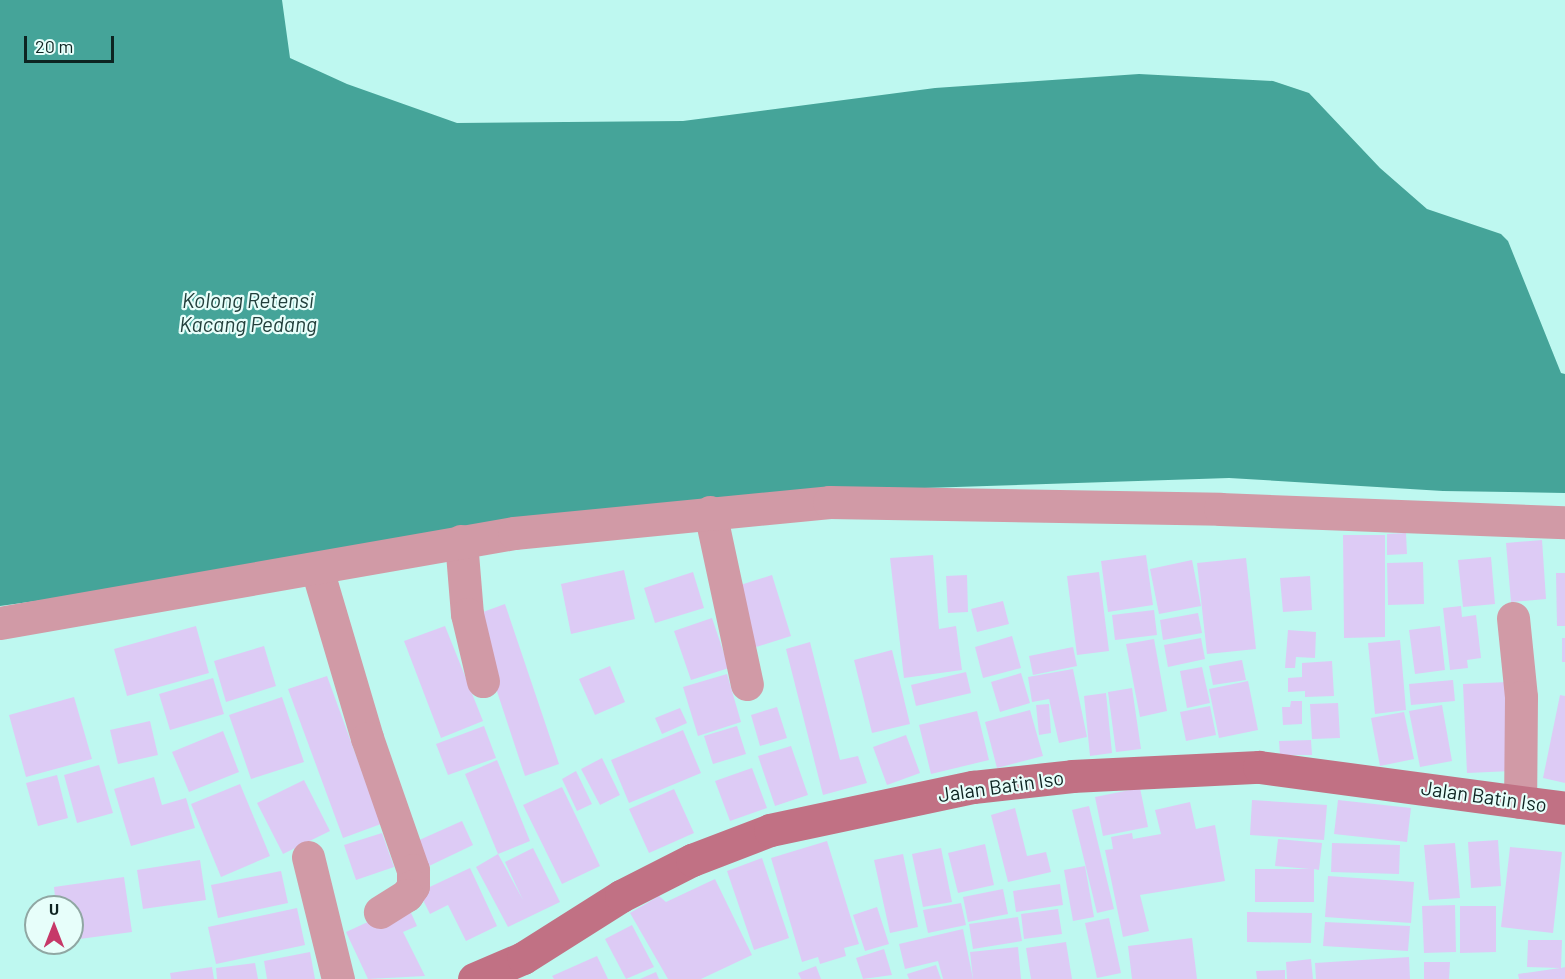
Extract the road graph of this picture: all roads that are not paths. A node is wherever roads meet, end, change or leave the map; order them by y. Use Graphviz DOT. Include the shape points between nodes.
graph roads {
  1 [pos="710,512"];
  2 [pos="1565,522"];
  3 [pos="461,541"];
  4 [pos="318,569"];
  5 [pos="1513,618"];
  6 [pos="0,623"];
  7 [pos="483,681"];
  8 [pos="747,684"];
  9 [pos="1520,802"];
  10 [pos="1565,808"];
  11 [pos="308,857"];
  12 [pos="380,912"];
  13 [pos="525,968"];
  14 [pos="338,979"];
  15 [pos="474,979"];
  1 -- 2 [label="street" via="829,502 1220,509"];
  1 -- 3 [label="street"];
  1 -- 8 [label="street"];
  3 -- 4 [label="street"];
  3 -- 7 [label="street" via="467,614"];
  4 -- 6 [label="street"];
  4 -- 12 [label="street" via="367,738 413,870 413,886 407,895"];
  5 -- 9 [label="street" via="1521,697"];
  9 -- 10 [label="street, Jalan Batin Iso"];
  9 -- 13 [label="street, Jalan Batin Iso" via="1259,767 1072,776 973,787 770,830 692,860 621,896"];
  11 -- 14 [label="street"];
  13 -- 15 [label="street, Jalan Batin Iso"];
}
